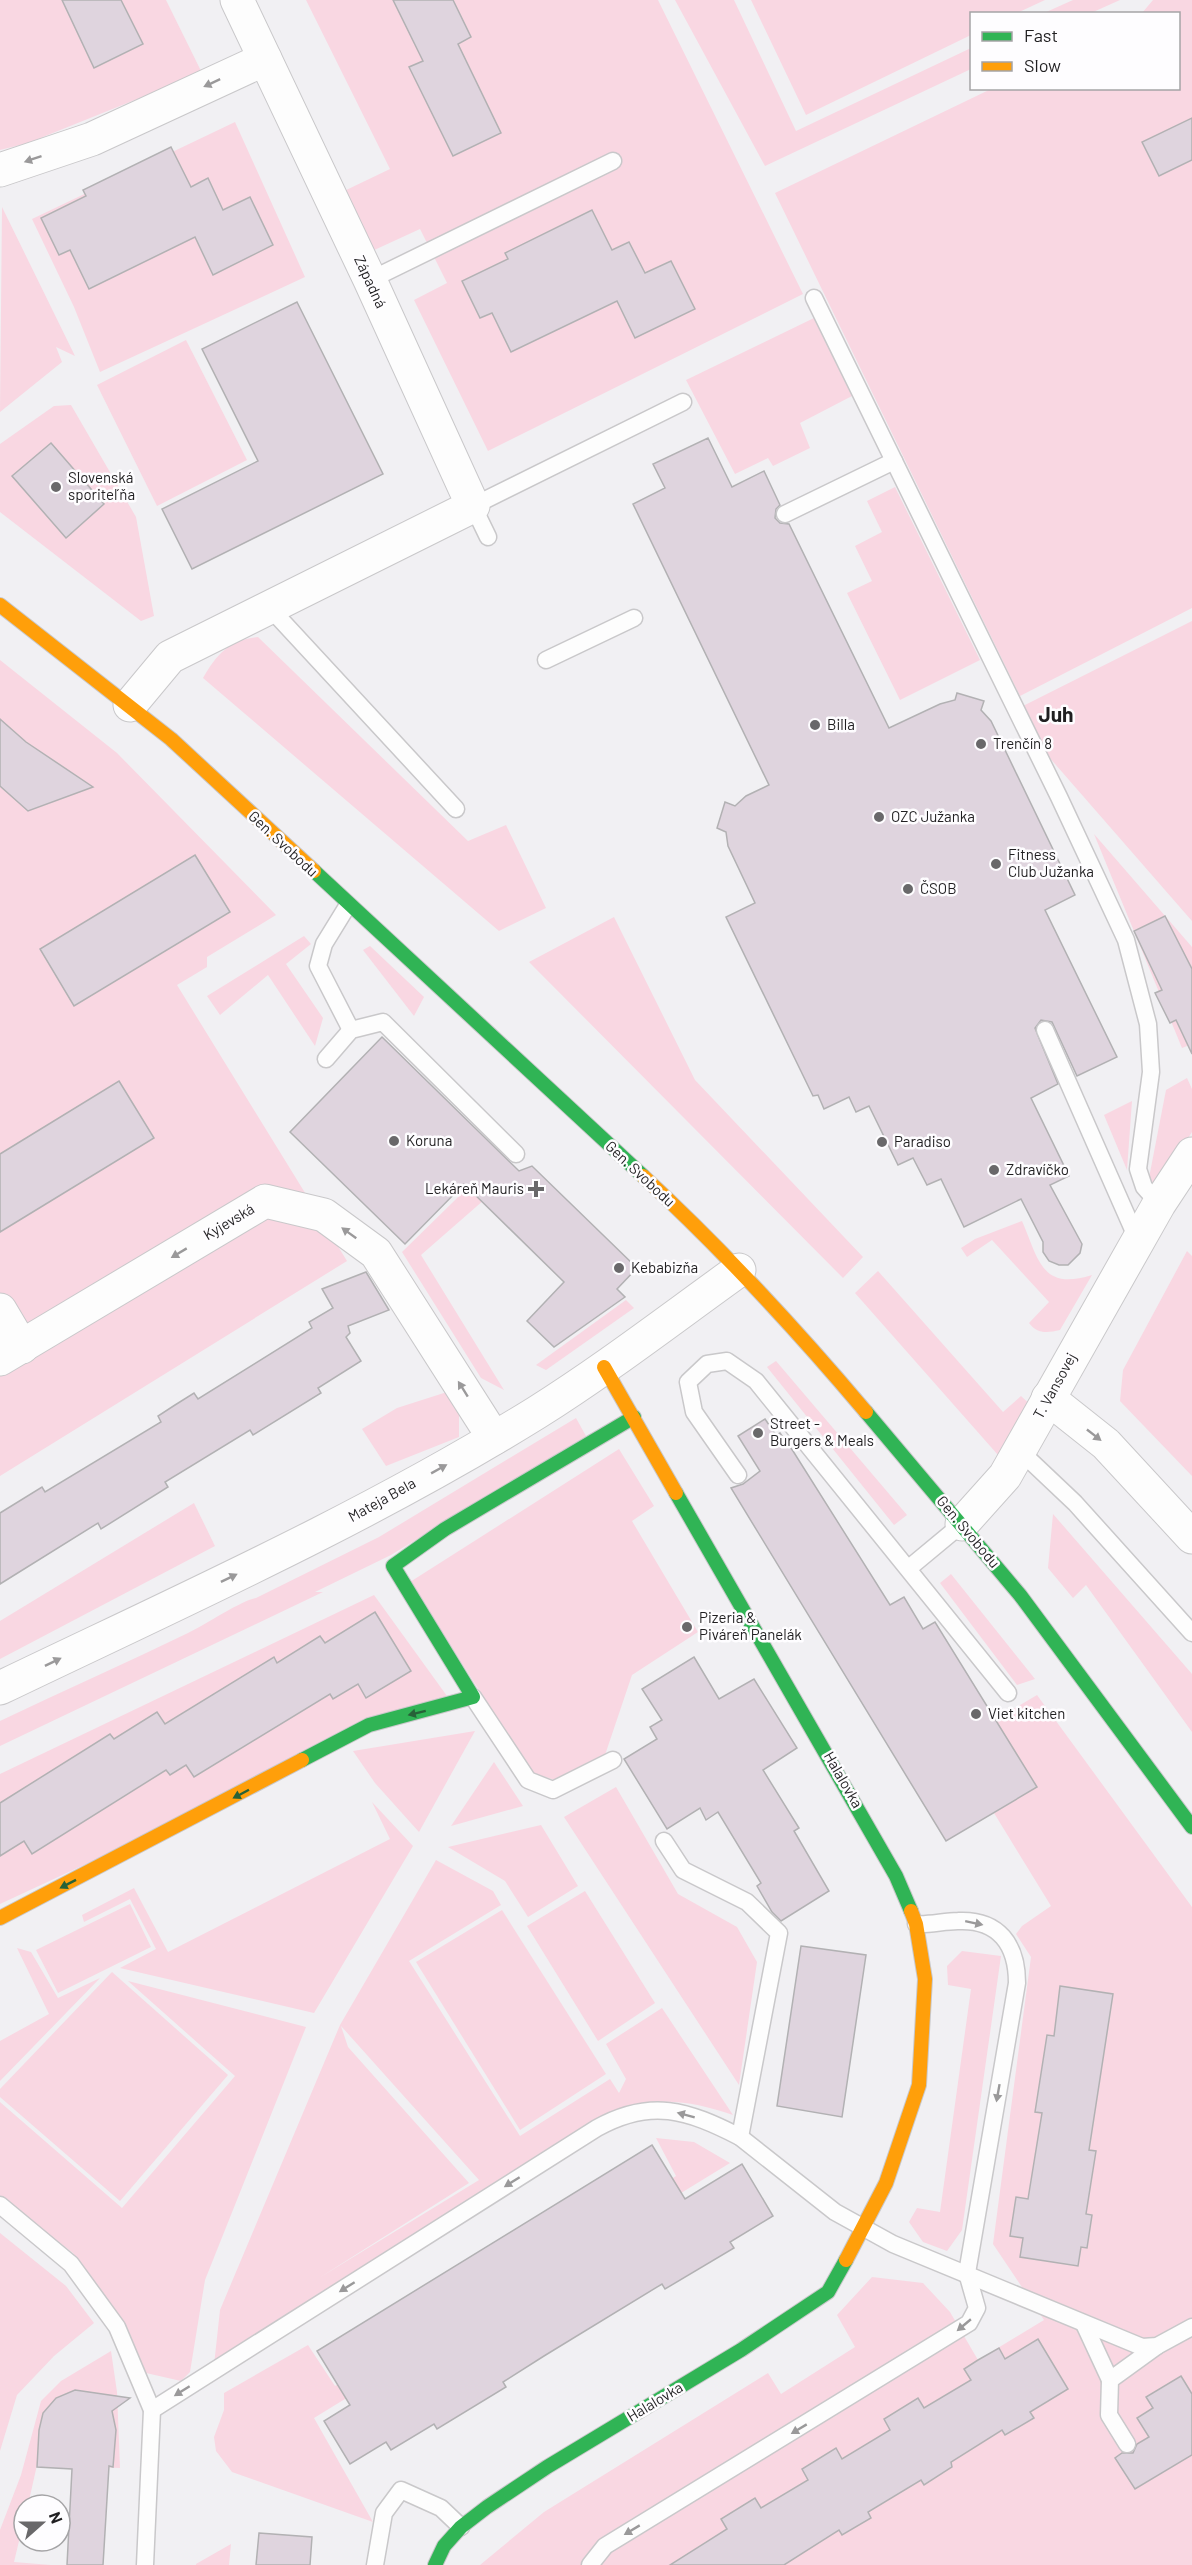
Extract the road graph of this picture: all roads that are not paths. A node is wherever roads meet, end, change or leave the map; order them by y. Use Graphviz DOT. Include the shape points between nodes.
graph roads {
  1 [pos="237,0"];
  2 [pos="265,59"];
  3 [pos="613,161"];
  4 [pos="0,170"];
  5 [pos="370,280"];
  6 [pos="814,298"];
  7 [pos="683,402"];
  8 [pos="894,461"];
  9 [pos="473,506"];
  10 [pos="785,514"];
  11 [pos="488,537"];
  12 [pos="0,605"];
  13 [pos="269,607"];
  14 [pos="634,618"];
  15 [pos="546,660"];
  16 [pos="130,705"];
  17 [pos="456,809"];
  18 [pos="348,904"];
  19 [pos="351,1030"];
  20 [pos="1045,1030"];
  21 [pos="326,1059"];
  22 [pos="516,1154"];
  23 [pos="1192,1154"];
  24 [pos="1159,1204"];
  25 [pos="1138,1241"];
  26 [pos="739,1270"];
  27 [pos="0,1310"];
  28 [pos="11,1353"];
  29 [pos="604,1366"];
  30 [pos="1048,1398"];
  31 [pos="634,1417"];
  32 [pos="494,1438"];
  33 [pos="1019,1450"];
  34 [pos="738,1475"];
  35 [pos="962,1524"];
  36 [pos="1192,1537"];
  37 [pos="909,1568"];
  38 [pos="1192,1633"];
  39 [pos="0,1688"];
  40 [pos="1008,1693"];
  41 [pos="473,1697"];
  42 [pos="613,1760"];
  43 [pos="1192,1827"];
  44 [pos="664,1840"];
  45 [pos="0,1918"];
  46 [pos="916,1924"];
  47 [pos="740,2137"];
  48 [pos="0,2205"];
  49 [pos="864,2229"];
  50 [pos="967,2273"];
  51 [pos="1084,2324"];
  52 [pos="1192,2327"];
  53 [pos="1157,2346"];
  54 [pos="1110,2380"];
  55 [pos="152,2410"];
  56 [pos="1127,2444"];
  57 [pos="461,2528"];
  58 [pos="145,2565"];
  59 [pos="375,2565"];
  60 [pos="435,2565"];
  61 [pos="590,2565"];
  1 -- 2 [label="street, Západná"];
  2 -- 4 [label="street, one-way" via="92,139"];
  2 -- 5 [label="street, Západná"];
  3 -- 5 [label="lane"];
  5 -- 9 [label="street, Západná"];
  6 -- 8 [label="lane"];
  7 -- 9 [label="lane"];
  8 -- 10 [label="lane"];
  8 -- 24 [label="lane" via="1125,940 1148,1024 1151,1072 1138,1169 1144,1187"];
  9 -- 11 [label="lane"];
  9 -- 13 [label="street"];
  12 -- 16 [label="street, Gen. Svobodu"];
  13 -- 16 [label="street" via="170,657"];
  13 -- 17 [label="lane"];
  14 -- 15 [label="lane"];
  16 -- 18 [label="street, Gen. Svobodu"];
  18 -- 19 [label="lane" via="324,944 318,966"];
  18 -- 26 [label="street, Gen. Svobodu" via="697,1226"];
  19 -- 21 [label="lane"];
  19 -- 22 [label="lane" via="383,1022"];
  20 -- 25 [label="lane"];
  23 -- 24 [label="street, T. Vansovej"];
  24 -- 25 [label="street, T. Vansovej"];
  25 -- 30 [label="street, T. Vansovej"];
  26 -- 29 [label="street, Mateja Bela"];
  26 -- 35 [label="street, Gen. Svobodu" via="793,1326"];
  27 -- 28 [label="street, Kyjevská"];
  32 -- 28 [label="street, Kyjevská, one-way" via="376,1253 324,1215 265,1201"];
  29 -- 31 [label="street, Halalovka"];
  29 -- 32 [label="street, Mateja Bela"];
  30 -- 33 [label="street, T. Vansovej"];
  30 -- 36 [label="street, one-way" via="1106,1444"];
  31 -- 41 [label="street" via="445,1529 393,1566"];
  31 -- 46 [label="street, Halalovka" via="872,1831"];
  39 -- 32 [label="street, Mateja Bela, one-way" via="321,1534"];
  33 -- 35 [label="street, T. Vansovej" via="1005,1476"];
  33 -- 38 [label="lane" via="1075,1503"];
  34 -- 37 [label="lane" via="694,1412 688,1382 707,1364 727,1361 756,1381"];
  35 -- 37 [label="lane"];
  35 -- 43 [label="street, Gen. Svobodu" via="1020,1595"];
  37 -- 40 [label="lane"];
  41 -- 42 [label="lane" via="528,1780 553,1790"];
  41 -- 45 [label="street, one-way" via="369,1725"];
  44 -- 47 [label="lane" via="683,1870 747,1902 779,1933"];
  46 -- 49 [label="street, Halalovka" via="926,1979 920,2085 886,2183"];
  46 -- 50 [label="lane, one-way" via="960,1920 998,1926 1017,1964 1017,1983"];
  47 -- 49 [label="lane" via="835,2212"];
  47 -- 55 [label="lane, one-way" via="685,2114 647,2109 619,2116"];
  48 -- 55 [label="lane" via="71,2264 117,2327"];
  49 -- 50 [label="lane"];
  49 -- 57 [label="street, Halalovka" via="828,2292 741,2350 547,2467"];
  50 -- 51 [label="lane"];
  50 -- 61 [label="lane, one-way" via="977,2308 969,2323 605,2546"];
  51 -- 53 [label="lane" via="1142,2347"];
  51 -- 54 [label="lane"];
  52 -- 53 [label="lane"];
  53 -- 54 [label="lane"];
  54 -- 56 [label="lane" via="1109,2415"];
  55 -- 58 [label="lane"];
  57 -- 59 [label="lane" via="441,2508 401,2490 384,2512"];
  57 -- 60 [label="street, Halalovka" via="444,2546"];
}
